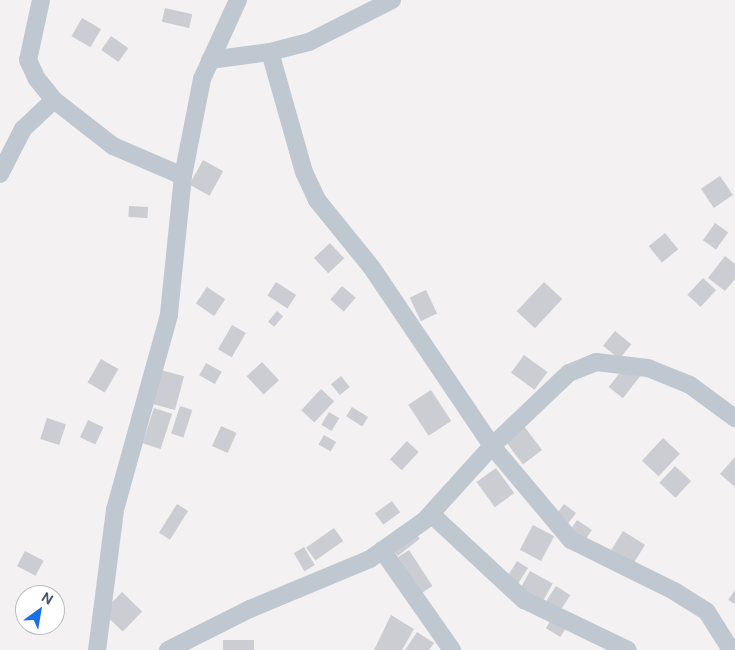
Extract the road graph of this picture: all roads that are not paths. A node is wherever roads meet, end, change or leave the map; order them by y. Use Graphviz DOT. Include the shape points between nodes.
graph roads {
  1 [pos="41,0"];
  2 [pos="238,0"];
  3 [pos="392,0"];
  4 [pos="270,52"];
  5 [pos="210,60"];
  6 [pos="54,100"];
  7 [pos="0,174"];
  8 [pos="183,176"];
  9 [pos="735,418"];
  10 [pos="492,446"];
  11 [pos="431,514"];
  12 [pos="382,550"];
  13 [pos="98,650"];
  14 [pos="168,650"];
  15 [pos="452,650"];
  16 [pos="628,650"];
  17 [pos="731,650"];
  1 -- 6 [label="street" via="28,60"];
  2 -- 5 [label="street"];
  3 -- 4 [label="street" via="309,42"];
  4 -- 5 [label="street"];
  4 -- 10 [label="street" via="304,172 317,200 372,268"];
  5 -- 8 [label="street"];
  6 -- 7 [label="street" via="23,129"];
  6 -- 8 [label="street" via="113,146"];
  8 -- 13 [label="street" via="169,315 115,510"];
  9 -- 10 [label="street" via="690,385 648,368 596,362 569,373 549,388"];
  10 -- 11 [label="street"];
  10 -- 17 [label="street" via="571,540 674,591 707,612"];
  11 -- 12 [label="street"];
  11 -- 16 [label="street" via="524,600"];
  12 -- 14 [label="street"];
  12 -- 15 [label="street"];
}
